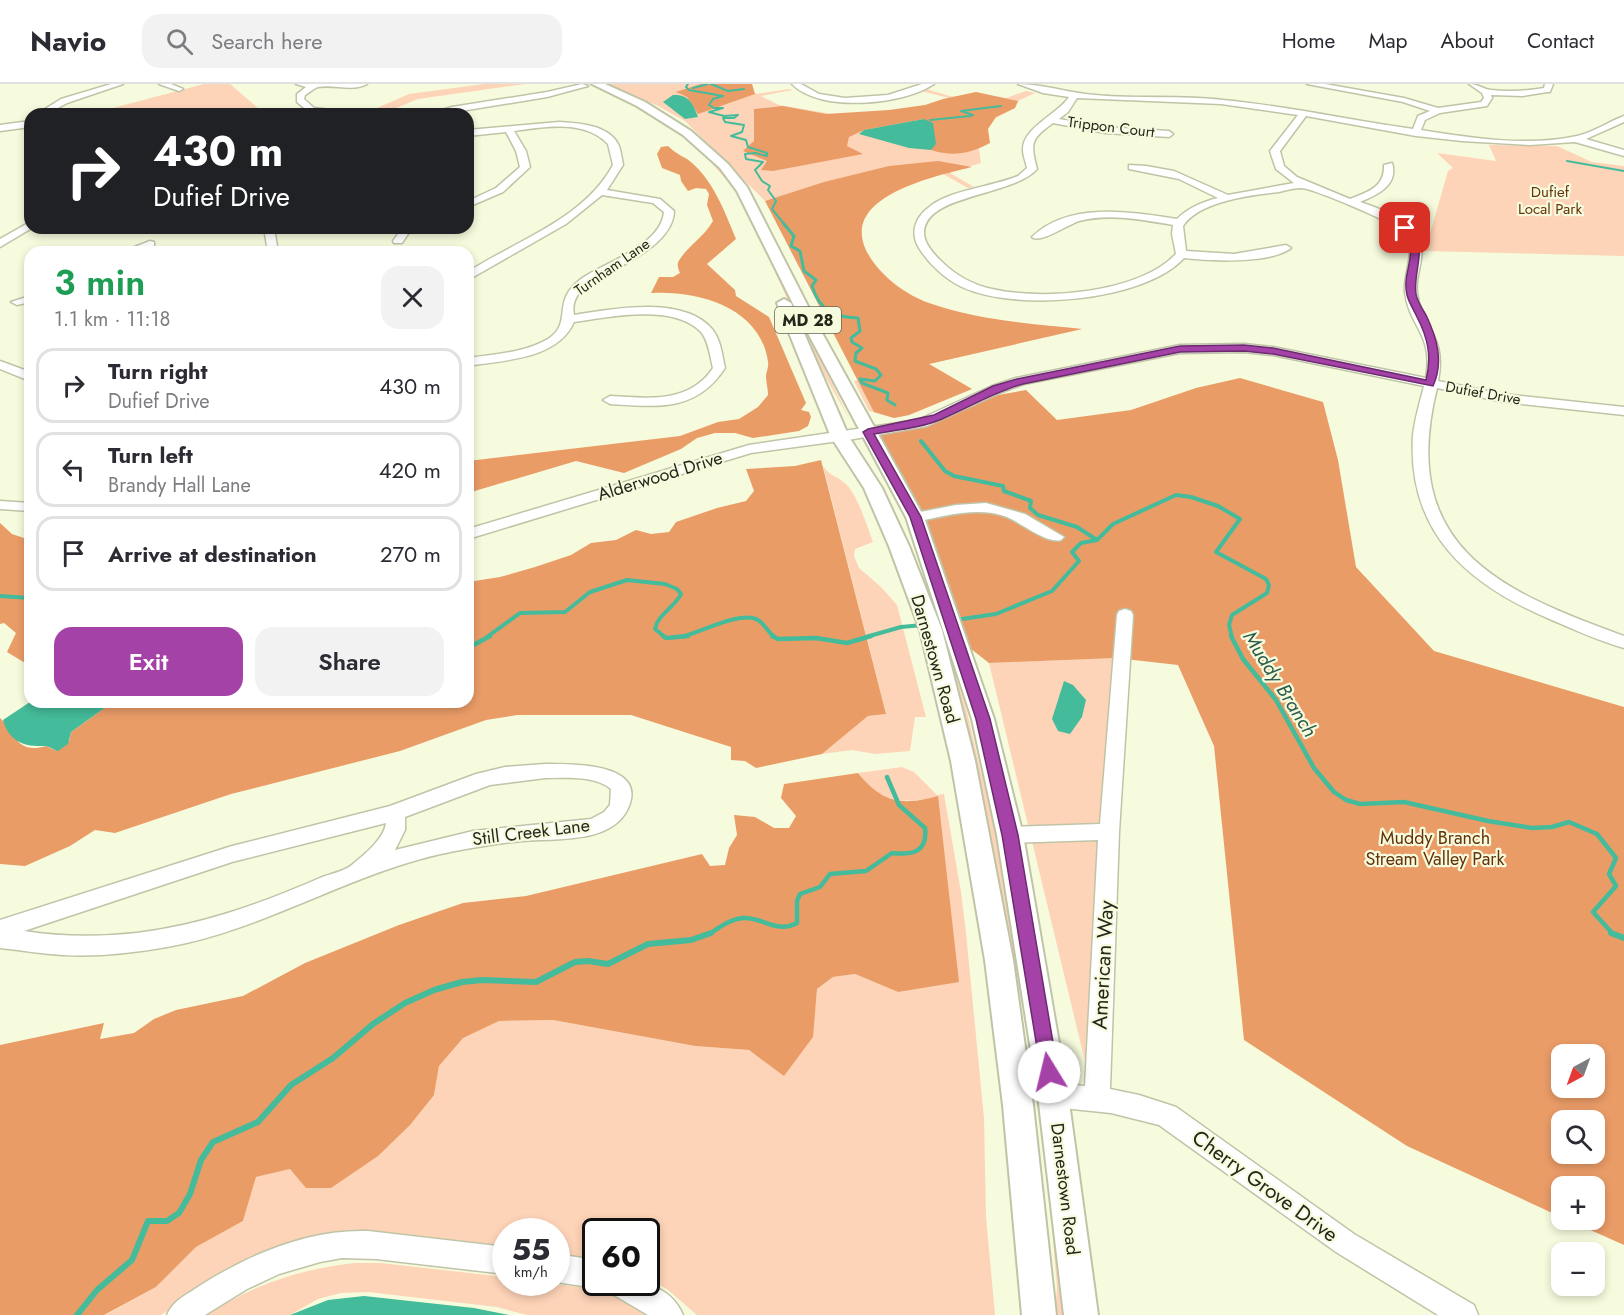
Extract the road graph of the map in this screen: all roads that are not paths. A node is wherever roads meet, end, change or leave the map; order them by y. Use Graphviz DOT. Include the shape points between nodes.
graph roads {
  1 [pos="119,84"];
  2 [pos="163,84"];
  3 [pos="300,84"];
  4 [pos="363,84"];
  5 [pos="796,84"];
  6 [pos="930,84"];
  7 [pos="1022,84"];
  8 [pos="1311,84"];
  9 [pos="1351,84"];
  10 [pos="1473,84"];
  11 [pos="1549,84"];
  12 [pos="351,85"];
  13 [pos="586,85"];
  14 [pos="313,86"];
  15 [pos="179,89"];
  16 [pos="1344,91"];
  17 [pos="1486,92"];
  18 [pos="1075,95"];
  19 [pos="52,108"];
  20 [pos="310,108"];
  21 [pos="457,108"];
  22 [pos="1438,111"];
  23 [pos="1304,113"];
  24 [pos="1624,119"];
  25 [pos="1053,120"];
  26 [pos="24,125"];
  27 [pos="0,128"];
  28 [pos="509,130"];
  29 [pos="474,133"];
  30 [pos="1416,133"];
  31 [pos="1168,134"];
  32 [pos="1576,139"];
  33 [pos="1624,153"];
  34 [pos="1389,165"];
  35 [pos="1132,167"];
  36 [pos="1303,185"];
  37 [pos="600,192"];
  38 [pos="1228,199"];
  39 [pos="474,201"];
  40 [pos="1350,203"];
  41 [pos="1179,223"];
  42 [pos="24,229"];
  43 [pos="403,234"];
  44 [pos="1037,237"];
  45 [pos="398,242"];
  46 [pos="0,244"];
  47 [pos="150,244"];
  48 [pos="144,246"];
  49 [pos="1286,248"];
  50 [pos="1181,254"];
  51 [pos="474,273"];
  52 [pos="24,300"];
  53 [pos="17,302"];
  54 [pos="569,319"];
  55 [pos="474,361"];
  56 [pos="0,365"];
  57 [pos="24,374"];
  58 [pos="1430,384"];
  59 [pos="610,400"];
  60 [pos="1624,411"];
  61 [pos="854,435"];
  62 [pos="0,505"];
  63 [pos="24,507"];
  64 [pos="915,517"];
  65 [pos="474,532"];
  66 [pos="1056,537"];
  67 [pos="1125,615"];
  68 [pos="940,622"];
  69 [pos="1624,642"];
  70 [pos="394,813"];
  71 [pos="1109,832"];
  72 [pos="1010,835"];
  73 [pos="357,872"];
  74 [pos="0,929"];
  75 [pos="0,938"];
  76 [pos="1053,1095"];
  77 [pos="1097,1098"];
  78 [pos="492,1260"];
  79 [pos="643,1296"];
  80 [pos="181,1315"];
  81 [pos="669,1315"];
  82 [pos="1038,1315"];
  83 [pos="1081,1315"];
  84 [pos="1464,1315"];
  1 -- 19 [label="street"];
  2 -- 15 [label="street"];
  3 -- 14 [label="street"];
  4 -- 12 [label="street"];
  5 -- 6 [label="street" via="817,95 857,100 902,94"];
  7 -- 18 [label="street"];
  8 -- 16 [label="street"];
  9 -- 16 [label="street"];
  10 -- 17 [label="street"];
  11 -- 17 [label="street" via="1547,90 1533,94"];
  12 -- 14 [label="street"];
  13 -- 21 [label="street"];
  13 -- 61 [label="main road, Darnestown Road / MD 28" via="670,130 698,152 730,189 792,321"];
  13 -- 61 [label="main road, Darnestown Road / MD 28" via="641,104 687,133 712,153 737,182 809,322"];
  14 -- 20 [label="street" via="301,94 300,100"];
  16 -- 22 [label="street" via="1404,100"];
  17 -- 22 [label="street" via="1484,104"];
  18 -- 23 [label="street" via="1132,93"];
  18 -- 25 [label="street"];
  22 -- 30 [label="street" via="1421,118"];
  23 -- 30 [label="street"];
  23 -- 36 [label="street" via="1278,146 1275,156 1283,170"];
  24 -- 32 [label="street"];
  25 -- 31 [label="street, Trippon Court" via="1105,130"];
  25 -- 50 [label="street" via="1031,135 1027,149 1032,169 1024,177 948,201 927,213 918,234 934,262 947,274 980,289 1050,298 1085,294 1156,276 1171,267"];
  26 -- 27 [label="street"];
  28 -- 29 [label="street"];
  28 -- 37 [label="street" via="566,125 604,134 617,150 620,162 613,178"];
  28 -- 39 [label="street" via="525,166 495,192"];
  30 -- 32 [label="street" via="1515,142"];
  32 -- 33 [label="street"];
  34 -- 40 [label="street" via="1388,183"];
  35 -- 38 [label="street" via="1176,173"];
  36 -- 38 [label="street"];
  36 -- 40 [label="street"];
  37 -- 51 [label="street" via="555,228"];
  37 -- 54 [label="street, Turnham Lane" via="656,201 670,214 667,223 637,253 574,290 565,308"];
  38 -- 41 [label="street" via="1196,208"];
  40 -- 58 [label="street" via="1388,217 1412,235 1417,254 1412,297 1434,349"];
  41 -- 44 [label="street" via="1096,215 1071,220"];
  41 -- 50 [label="street"];
  42 -- 46 [label="street"];
  43 -- 45 [label="street"];
  47 -- 48 [label="street"];
  49 -- 50 [label="street" via="1232,259"];
  52 -- 53 [label="street"];
  54 -- 55 [label="street, Turnham Lane" via="562,335 544,347"];
  54 -- 59 [label="street" via="658,311 691,320 709,334 719,368 707,386 674,400"];
  56 -- 57 [label="street"];
  58 -- 60 [label="street, Dufief Drive" via="1530,402"];
  58 -- 61 [label="street, Dufief Drive" via="1273,351 1180,349 1021,381 997,388 930,420"];
  58 -- 69 [label="street" via="1420,442 1429,507 1446,541 1477,569 1524,600 1566,621"];
  61 -- 64 [label="main road, Darnestown Road / MD 28"];
  61 -- 65 [label="street, Alderwood Drive" via="749,449"];
  61 -- 68 [label="main road, Darnestown Road / MD 28" via="873,488"];
  62 -- 63 [label="street"];
  64 -- 66 [label="street" via="982,508 997,510"];
  64 -- 68 [label="main road, Darnestown Road / MD 28"];
  67 -- 71 [label="street, American Way"];
  68 -- 72 [label="main road, Darnestown Road / MD 28" via="983,719"];
  68 -- 82 [label="main road, Darnestown Road / MD 28" via="999,960"];
  70 -- 73 [label="street" via="398,824 395,834"];
  70 -- 73 [label="street, Still Creek Lane" via="459,787 508,773 602,774 618,784 622,796 615,813 594,826 461,840"];
  70 -- 74 [label="street, Still Creek Lane" via="233,853"];
  71 -- 72 [label="street"];
  71 -- 77 [label="street, American Way"];
  72 -- 76 [label="main road, Darnestown Road / MD 28"];
  73 -- 75 [label="street, Still Creek Lane" via="245,919 159,939 62,946"];
  76 -- 77 [label="street, Cherry Grove Drive"];
  76 -- 83 [label="main road, Darnestown Road / MD 28"];
  77 -- 84 [label="street, Cherry Grove Drive" via="1146,1107 1167,1116 1345,1243"];
  78 -- 80 [label="street" via="379,1245 344,1245 279,1261 236,1280"];
  79 -- 81 [label="street"];
}
